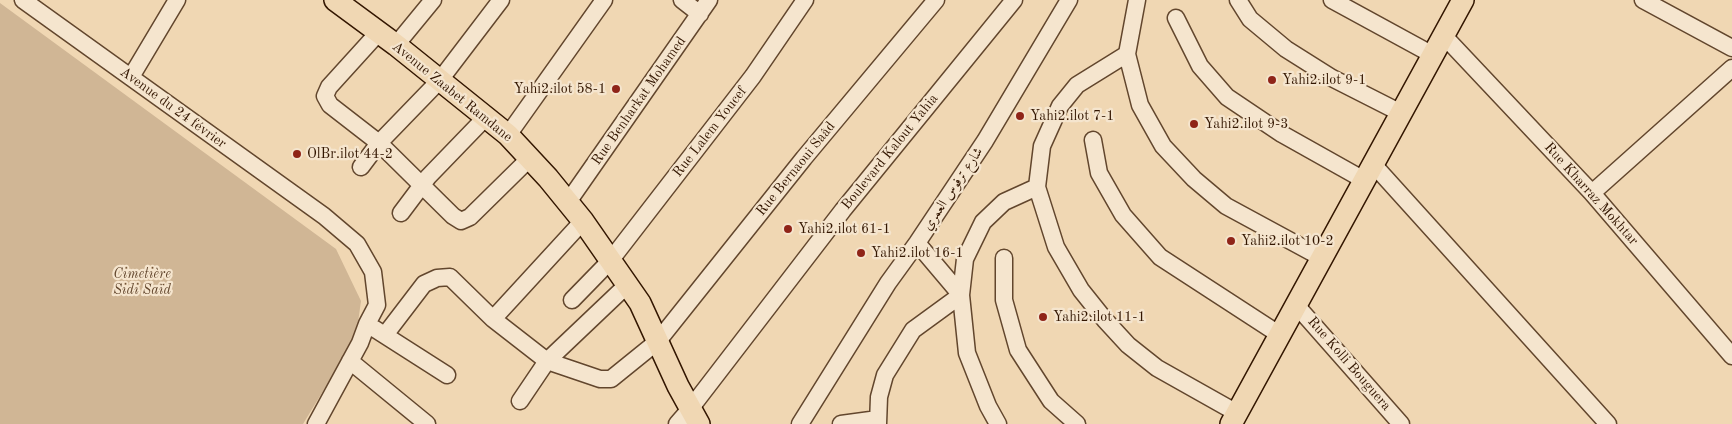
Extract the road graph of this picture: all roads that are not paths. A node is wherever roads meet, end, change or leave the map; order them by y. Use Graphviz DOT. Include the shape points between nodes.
graph roads {
  1 [pos="22,0"];
  2 [pos="177,0"];
  3 [pos="433,0"];
  4 [pos="501,0"];
  5 [pos="604,0"];
  6 [pos="682,0"];
  7 [pos="709,0"];
  8 [pos="805,0"];
  9 [pos="936,0"];
  10 [pos="1014,0"];
  11 [pos="1068,0"];
  12 [pos="1137,0"];
  13 [pos="1238,0"];
  14 [pos="1332,0"];
  15 [pos="1463,0"];
  16 [pos="1643,0"];
  17 [pos="339,1"];
  18 [pos="700,14"];
  19 [pos="1176,18"];
  20 [pos="378,33"];
  21 [pos="1444,36"];
  22 [pos="396,45"];
  23 [pos="1732,48"];
  24 [pos="1127,54"];
  25 [pos="1433,55"];
  26 [pos="1732,68"];
  27 [pos="131,77"];
  28 [pos="440,80"];
  29 [pos="1401,113"];
  30 [pos="486,117"];
  31 [pos="508,135"];
  32 [pos="1093,140"];
  33 [pos="379,144"];
  34 [pos="530,158"];
  35 [pos="361,167"];
  36 [pos="1369,172"];
  37 [pos="421,186"];
  38 [pos="1037,187"];
  39 [pos="1592,193"];
  40 [pos="568,202"];
  41 [pos="401,213"];
  42 [pos="583,221"];
  43 [pos="917,243"];
  44 [pos="1004,258"];
  45 [pos="1322,258"];
  46 [pos="610,261"];
  47 [pos="626,285"];
  48 [pos="961,295"];
  49 [pos="572,300"];
  50 [pos="1296,305"];
  51 [pos="493,319"];
  52 [pos="367,324"];
  53 [pos="385,335"];
  54 [pos="1280,335"];
  55 [pos="658,341"];
  56 [pos="1730,350"];
  57 [pos="350,361"];
  58 [pos="547,361"];
  59 [pos="447,375"];
  60 [pos="520,401"];
  61 [pos="1234,418"];
  62 [pos="689,419"];
  63 [pos="878,421"];
  64 [pos="316,424"];
  65 [pos="428,424"];
  66 [pos="800,424"];
  67 [pos="842,424"];
  68 [pos="998,424"];
  69 [pos="1077,424"];
  70 [pos="1401,424"];
  71 [pos="1608,424"];
  1 -- 27 [label="street, Avenue du 24 février"];
  2 -- 27 [label="street"];
  3 -- 22 [label="street"];
  4 -- 28 [label="street"];
  5 -- 31 [label="street"];
  6 -- 18 [label="street"];
  7 -- 18 [label="street, Rue Benharkat Mohamed"];
  8 -- 46 [label="street, Rue Lalem Youcef" via="754,76"];
  9 -- 55 [label="street, Rue Bernaoui Saâd"];
  10 -- 62 [label="street, Boulevard Kalout Yahia" via="843,210"];
  11 -- 43 [label="street, شارع ترفوس العمري" via="985,141"];
  12 -- 24 [label="street"];
  13 -- 29 [label="street" via="1250,19 1286,49 1332,78"];
  14 -- 25 [label="street"];
  15 -- 21 [label="main road"];
  16 -- 23 [label="street"];
  17 -- 20 [label="main road, Avenue Zaabet Ramdane"];
  18 -- 40 [label="street, Rue Benharkat Mohamed"];
  19 -- 36 [label="street" via="1200,66 1227,97 1282,134"];
  20 -- 22 [label="main road, Avenue Zaabet Ramdane"];
  20 -- 33 [label="street" via="329,87 325,96 330,105"];
  21 -- 25 [label="main road"];
  21 -- 39 [label="street, Rue Kharraz Mokhtar"];
  22 -- 28 [label="main road, Avenue Zaabet Ramdane"];
  24 -- 38 [label="street" via="1077,85 1060,106 1042,146"];
  24 -- 45 [label="street" via="1140,105 1160,142 1194,179 1226,206"];
  25 -- 29 [label="main road"];
  26 -- 39 [label="street"];
  27 -- 52 [label="street, Avenue du 24 février" via="324,216 356,244 373,272 377,305"];
  28 -- 30 [label="main road, Avenue Zaabet Ramdane"];
  28 -- 33 [label="street"];
  29 -- 36 [label="main road"];
  30 -- 31 [label="main road, Avenue Zaabet Ramdane"];
  30 -- 37 [label="street"];
  31 -- 34 [label="main road, Avenue Zaabet Ramdane"];
  32 -- 54 [label="street" via="1099,173 1123,215 1160,257"];
  33 -- 35 [label="street"];
  33 -- 37 [label="street"];
  34 -- 37 [label="street" via="470,218 461,221"];
  34 -- 40 [label="main road, Avenue Zaabet Ramdane"];
  36 -- 45 [label="main road"];
  36 -- 71 [label="street"];
  37 -- 41 [label="street"];
  38 -- 48 [label="street" via="1004,202 983,222 965,259"];
  38 -- 61 [label="street" via="1056,247 1081,290 1105,320 1156,368"];
  39 -- 56 [label="street, Rue Kharraz Mokhtar"];
  40 -- 42 [label="main road, Avenue Zaabet Ramdane"];
  42 -- 46 [label="main road, Avenue Zaabet Ramdane"];
  42 -- 51 [label="street"];
  43 -- 48 [label="street"];
  43 -- 66 [label="street, شارع ترفوس العمري" via="888,283"];
  44 -- 69 [label="street" via="1004,300 1018,350 1051,401"];
  45 -- 50 [label="main road"];
  46 -- 47 [label="main road, Avenue Zaabet Ramdane"];
  46 -- 49 [label="street, Rue Lalem Youcef"];
  47 -- 55 [label="main road, Avenue Zaabet Ramdane" via="640,303"];
  47 -- 58 [label="street"];
  48 -- 63 [label="street" via="913,330 884,375"];
  48 -- 68 [label="street" via="967,353"];
  50 -- 54 [label="main road"];
  50 -- 70 [label="street, Rue Kolli Bouguera"];
  51 -- 53 [label="street" via="450,277 437,278 424,284"];
  51 -- 58 [label="street"];
  52 -- 53 [label="street"];
  52 -- 57 [label="street, Avenue du 24 février"];
  53 -- 59 [label="street"];
  54 -- 61 [label="main road"];
  55 -- 58 [label="street, Rue Bernaoui Saâd" via="611,380"];
  55 -- 62 [label="main road, Avenue Zaabet Ramdane"];
  57 -- 64 [label="street, Avenue du 24 février"];
  57 -- 65 [label="street"];
  58 -- 60 [label="street"];
  63 -- 67 [label="street"];
}
